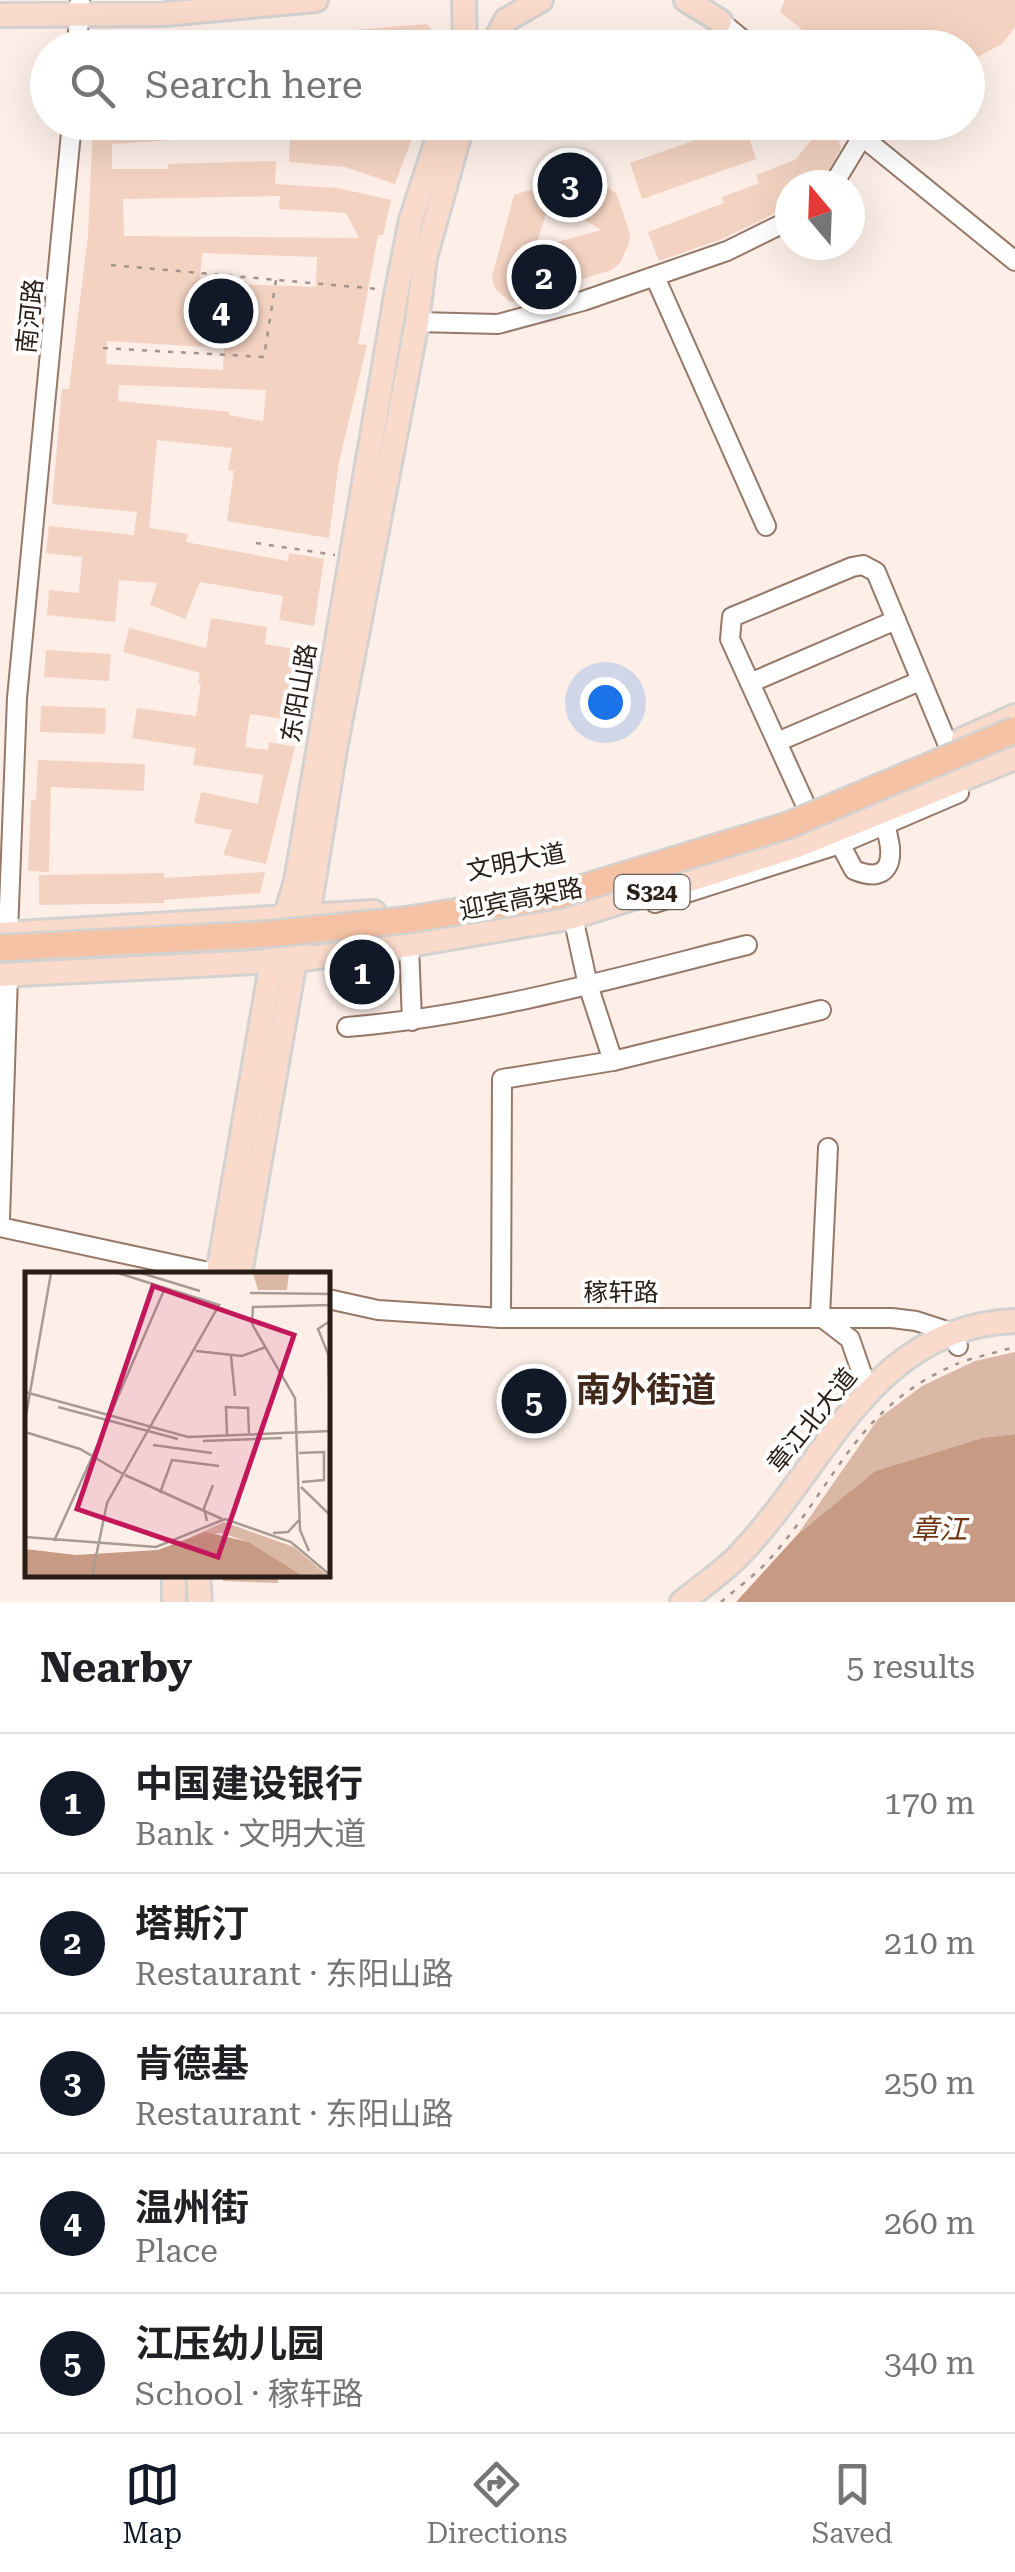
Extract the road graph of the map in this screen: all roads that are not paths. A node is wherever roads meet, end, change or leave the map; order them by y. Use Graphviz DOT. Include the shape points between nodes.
graph roads {
  1 [pos="316,0"];
  2 [pos="464,0"];
  3 [pos="541,0"];
  4 [pos="686,0"];
  5 [pos="703,0"];
  6 [pos="80,8"];
  7 [pos="0,16"];
  8 [pos="720,20"];
  9 [pos="464,30"];
  10 [pos="500,30"];
  11 [pos="732,30"];
  12 [pos="70,140"];
  13 [pos="438,140"];
  14 [pos="458,140"];
  15 [pos="860,140"];
  16 [pos="866,140"];
  17 [pos="843,170"];
  18 [pos="775,227"];
  19 [pos="1015,261"];
  20 [pos="655,277"];
  21 [pos="417,322"];
  22 [pos="766,526"];
  23 [pos="896,620"];
  24 [pos="920,681"];
  25 [pos="750,683"];
  26 [pos="1015,716"];
  27 [pos="1015,730"];
  28 [pos="777,742"];
  29 [pos="948,745"];
  30 [pos="1015,746"];
  31 [pos="1015,758"];
  32 [pos="1015,769"];
  33 [pos="806,806"];
  34 [pos="884,824"];
  35 [pos="840,844"];
  36 [pos="298,917"];
  37 [pos="574,922"];
  38 [pos="3,938"];
  39 [pos="747,945"];
  40 [pos="409,950"];
  41 [pos="284,960"];
  42 [pos="2,971"];
  43 [pos="588,985"];
  44 [pos="821,1010"];
  45 [pos="412,1022"];
  46 [pos="347,1026"];
  47 [pos="613,1062"];
  48 [pos="828,1148"];
  49 [pos="0,1219"];
  50 [pos="0,1227"];
  51 [pos="209,1272"];
  52 [pos="218,1272"];
  53 [pos="240,1272"];
  54 [pos="330,1299"];
  55 [pos="820,1316"];
  56 [pos="501,1318"];
  57 [pos="1015,1321"];
  58 [pos="1015,1336"];
  59 [pos="955,1339"];
  60 [pos="868,1392"];
  61 [pos="198,1577"];
  62 [pos="200,1602"];
  63 [pos="682,1602"];
  64 [pos="700,1602"];
  1 -- 6 [label="main road" via="164,14"];
  2 -- 9 [label="main road"];
  3 -- 10 [label="main road"];
  4 -- 8 [label="main road"];
  5 -- 8 [label="main road"];
  6 -- 7 [label="main road"];
  8 -- 11 [label="street"];
  12 -- 38 [label="street, 南河路" via="16,698"];
  13 -- 36 [label="main road, 东阳山路" via="397,290"];
  14 -- 21 [label="main road, 东阳山路" via="425,258"];
  15 -- 17 [label="street"];
  16 -- 19 [label="street"];
  18 -- 20 [label="street"];
  20 -- 21 [label="street" via="498,324"];
  20 -- 22 [label="street"];
  21 -- 36 [label="main road, 东阳山路"];
  23 -- 24 [label="street"];
  23 -- 25 [label="street"];
  23 -- 25 [label="street" via="876,572 863,565 732,617 730,639"];
  24 -- 28 [label="street"];
  24 -- 29 [label="street"];
  25 -- 28 [label="street"];
  26 -- 29 [label="main road, 文明大道 / S324"];
  27 -- 38 [label="highway, 迎宾高架路, bridge" via="789,826 559,895 269,934"];
  28 -- 33 [label="street"];
  29 -- 33 [label="main road, 文明大道 / S324"];
  30 -- 42 [label="highway, 迎宾高架路" via="795,836 562,910 407,936"];
  31 -- 37 [label="main road, S324" via="797,846"];
  32 -- 34 [label="street"];
  33 -- 36 [label="main road, 文明大道 / S324" via="560,884 404,910"];
  34 -- 35 [label="street"];
  34 -- 35 [label="street" via="892,851 880,871 854,870"];
  35 -- 37 [label="street"];
  36 -- 38 [label="main road, 文明大道 / S324"];
  36 -- 41 [label="main road, 东阳山路"];
  37 -- 40 [label="main road, S324"];
  37 -- 43 [label="street"];
  39 -- 43 [label="street"];
  40 -- 41 [label="main road, S324"];
  40 -- 45 [label="street"];
  41 -- 42 [label="main road, S324"];
  41 -- 52 [label="main road, 东阳山路"];
  41 -- 53 [label="main road, 东阳山路"];
  42 -- 49 [label="street"];
  43 -- 45 [label="street"];
  43 -- 47 [label="street"];
  44 -- 47 [label="street"];
  45 -- 46 [label="street"];
  47 -- 56 [label="street" via="502,1079"];
  48 -- 55 [label="street"];
  50 -- 51 [label="street"];
  54 -- 56 [label="street, 稼轩路" via="378,1310"];
  55 -- 56 [label="street, 稼轩路"];
  55 -- 59 [label="street, 稼轩路" via="916,1321"];
  55 -- 60 [label="street" via="850,1338"];
  57 -- 59 [label="main road, 章江北大道" via="971,1326"];
  58 -- 59 [label="main road, 章江北大道"];
  59 -- 60 [label="main road, 章江北大道" via="903,1360"];
  59 -- 64 [label="main road, 章江北大道" via="854,1420 748,1561"];
  60 -- 63 [label="main road, 章江北大道" via="741,1553"];
  61 -- 62 [label="main road"];
}
